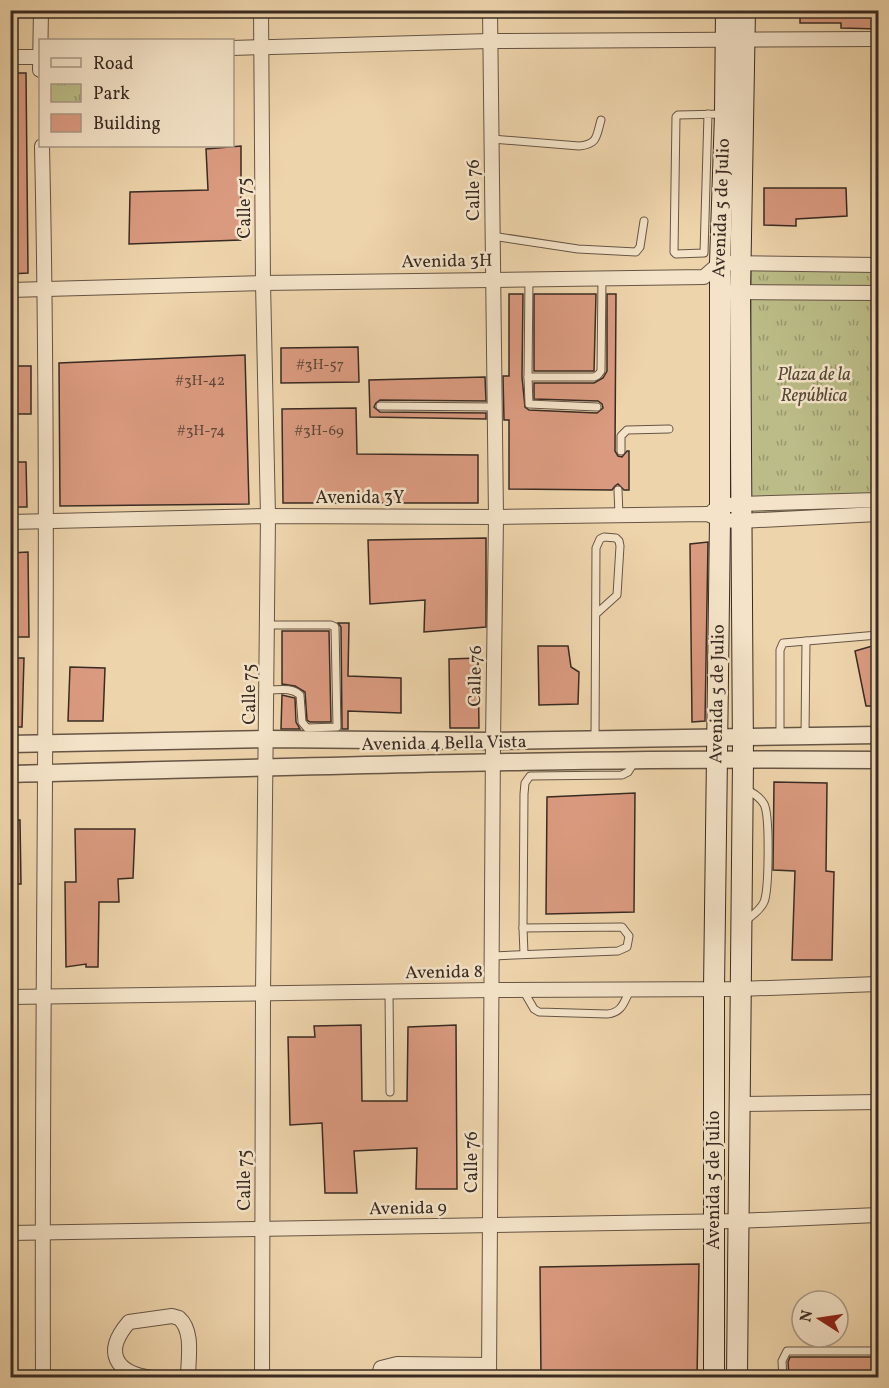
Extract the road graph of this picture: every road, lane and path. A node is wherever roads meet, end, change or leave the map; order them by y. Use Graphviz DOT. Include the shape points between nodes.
graph roads {
  1 [pos="41,10"];
  2 [pos="261,10"];
  3 [pos="490,10"];
  4 [pos="726,10"];
  5 [pos="745,10"];
  6 [pos="40,39"];
  7 [pos="879,39"];
  8 [pos="735,40"];
  9 [pos="490,41"];
  10 [pos="262,46"];
  11 [pos="234,48"];
  12 [pos="10,57"];
  13 [pos="39,57"];
  14 [pos="716,114"];
  15 [pos="601,120"];
  16 [pos="492,139"];
  17 [pos="42,147"];
  18 [pos="644,221"];
  19 [pos="492,236"];
  20 [pos="720,262"];
  21 [pos="741,262"];
  22 [pos="879,265"];
  23 [pos="704,277"];
  24 [pos="602,278"];
  25 [pos="493,279"];
  26 [pos="529,279"];
  27 [pos="263,283"];
  28 [pos="45,288"];
  29 [pos="10,290"];
  30 [pos="720,291"];
  31 [pos="740,292"];
  32 [pos="879,293"];
  33 [pos="528,377"];
  34 [pos="380,406"];
  35 [pos="494,407"];
  36 [pos="597,407"];
  37 [pos="669,429"];
  38 [pos="621,451"];
  39 [pos="618,490"];
  40 [pos="879,500"];
  41 [pos="852,508"];
  42 [pos="740,512"];
  43 [pos="716,513"];
  44 [pos="879,514"];
  45 [pos="619,515"];
  46 [pos="268,516"];
  47 [pos="496,517"];
  48 [pos="45,521"];
  49 [pos="10,522"];
  50 [pos="596,614"];
  51 [pos="268,625"];
  52 [pos="879,635"];
  53 [pos="806,641"];
  54 [pos="268,690"];
  55 [pos="879,735"];
  56 [pos="780,736"];
  57 [pos="805,736"];
  58 [pos="717,737"];
  59 [pos="742,737"];
  60 [pos="267,739"];
  61 [pos="596,739"];
  62 [pos="493,741"];
  63 [pos="45,743"];
  64 [pos="10,744"];
  65 [pos="742,759"];
  66 [pos="879,759"];
  67 [pos="635,760"];
  68 [pos="717,760"];
  69 [pos="493,762"];
  70 [pos="267,768"];
  71 [pos="44,773"];
  72 [pos="10,774"];
  73 [pos="523,928"];
  74 [pos="524,954"];
  75 [pos="492,956"];
  76 [pos="879,984"];
  77 [pos="630,989"];
  78 [pos="714,989"];
  79 [pos="739,989"];
  80 [pos="492,990"];
  81 [pos="523,990"];
  82 [pos="389,992"];
  83 [pos="263,994"];
  84 [pos="10,997"];
  85 [pos="45,998"];
  86 [pos="390,1092"];
  87 [pos="879,1102"];
  88 [pos="738,1104"];
  89 [pos="879,1215"];
  90 [pos="714,1221"];
  91 [pos="737,1221"];
  92 [pos="490,1226"];
  93 [pos="263,1228"];
  94 [pos="10,1233"];
  95 [pos="42,1233"];
  96 [pos="879,1351"];
  97 [pos="489,1371"];
  98 [pos="43,1377"];
  99 [pos="152,1377"];
  100 [pos="188,1377"];
  101 [pos="262,1377"];
  102 [pos="378,1377"];
  103 [pos="714,1377"];
  104 [pos="737,1377"];
  105 [pos="783,1377"];
  1 -- 6 [label="street"];
  2 -- 10 [label="street, Calle 75"];
  3 -- 9 [label="street, Calle 76"];
  4 -- 8 [label="main road, Avenida 5 de Julio"];
  5 -- 8 [label="main road, Avenida 5 de Julio"];
  7 -- 8 [label="street"];
  8 -- 9 [label="street"];
  8 -- 14 [label="main road, Avenida 5 de Julio"];
  8 -- 21 [label="main road, Avenida 5 de Julio"];
  9 -- 10 [label="street"];
  9 -- 16 [label="street, Calle 76"];
  10 -- 11 [label="street"];
  10 -- 27 [label="street, Calle 75"];
  12 -- 13 [label="street"];
  14 -- 14 [label="lane" via="678,115 675,120 676,254 704,253"];
  14 -- 20 [label="main road, Avenida 5 de Julio"];
  15 -- 16 [label="lane" via="590,145"];
  16 -- 19 [label="street, Calle 76"];
  17 -- 28 [label="street"];
  18 -- 19 [label="lane" via="636,252 578,249"];
  19 -- 25 [label="street, Calle 76"];
  20 -- 21 [label="street"];
  20 -- 23 [label="street"];
  20 -- 30 [label="main road, Avenida 5 de Julio"];
  21 -- 22 [label="street"];
  21 -- 31 [label="main road, Avenida 5 de Julio"];
  23 -- 24 [label="street, Avenida 3H"];
  23 -- 30 [label="street"];
  24 -- 26 [label="street, Avenida 3H"];
  24 -- 33 [label="lane" via="601,371 594,377"];
  25 -- 26 [label="street, Avenida 3H"];
  25 -- 27 [label="street, Avenida 3H"];
  25 -- 35 [label="street, Calle 76"];
  26 -- 33 [label="lane"];
  27 -- 28 [label="street, Avenida 3H"];
  27 -- 46 [label="street, Calle 75"];
  28 -- 29 [label="street, Avenida 3H"];
  28 -- 48 [label="street"];
  30 -- 31 [label="street"];
  30 -- 43 [label="main road, Avenida 5 de Julio"];
  31 -- 32 [label="street"];
  31 -- 42 [label="main road, Avenida 5 de Julio"];
  33 -- 36 [label="lane" via="529,405"];
  34 -- 35 [label="lane"];
  35 -- 47 [label="street, Calle 76"];
  37 -- 38 [label="lane" via="627,430 621,436"];
  39 -- 45 [label="lane"];
  40 -- 41 [label="street, Avenida 3Y"];
  41 -- 42 [label="street, Avenida 3Y"];
  41 -- 44 [label="street, Avenida 3Y"];
  42 -- 43 [label="street, Avenida 3Y"];
  42 -- 59 [label="main road, Avenida 5 de Julio"];
  43 -- 45 [label="street, Avenida 3Y"];
  43 -- 58 [label="main road, Avenida 5 de Julio"];
  45 -- 47 [label="street, Avenida 3Y"];
  46 -- 47 [label="street, Avenida 3Y"];
  46 -- 48 [label="street, Avenida 3Y"];
  46 -- 51 [label="street, Calle 75"];
  47 -- 62 [label="street, Calle 76"];
  48 -- 49 [label="street, Avenida 3Y"];
  48 -- 63 [label="street"];
  50 -- 50 [label="lane" via="596,548 600,539 616,538 620,546 617,595"];
  50 -- 61 [label="lane"];
  51 -- 54 [label="street, Calle 75"];
  51 -- 54 [label="lane" via="335,627 337,727 307,728 302,722 297,692"];
  52 -- 53 [label="lane"];
  53 -- 56 [label="lane" via="780,646"];
  53 -- 57 [label="lane"];
  54 -- 60 [label="street, Calle 75"];
  55 -- 57 [label="street, Avenida 4 Bella Vista"];
  56 -- 57 [label="street, Avenida 4 Bella Vista"];
  56 -- 59 [label="street, Avenida 4 Bella Vista"];
  58 -- 59 [label="street, Avenida 4 Bella Vista"];
  58 -- 61 [label="street, Avenida 4 Bella Vista"];
  58 -- 68 [label="main road, Avenida 5 de Julio"];
  59 -- 65 [label="main road, Avenida 5 de Julio"];
  60 -- 62 [label="street, Avenida 4 Bella Vista"];
  60 -- 63 [label="street, Avenida 4 Bella Vista"];
  60 -- 70 [label="street, Calle 75"];
  61 -- 62 [label="street, Avenida 4 Bella Vista"];
  62 -- 69 [label="street, Calle 76"];
  63 -- 64 [label="street, Avenida 4 Bella Vista"];
  63 -- 71 [label="street"];
  65 -- 66 [label="street, Avenida 4 Bella Vista"];
  65 -- 68 [label="street, Avenida 4 Bella Vista"];
  65 -- 79 [label="main road, Avenida 5 de Julio"];
  67 -- 68 [label="street, Avenida 4 Bella Vista"];
  67 -- 69 [label="street, Avenida 4 Bella Vista"];
  67 -- 73 [label="lane" via="622,775 535,774 527,779"];
  68 -- 78 [label="main road, Avenida 5 de Julio"];
  69 -- 70 [label="street, Avenida 4 Bella Vista"];
  69 -- 75 [label="street, Calle 76"];
  70 -- 71 [label="street, Avenida 4 Bella Vista"];
  70 -- 83 [label="street, Calle 75"];
  71 -- 72 [label="street, Avenida 4 Bella Vista"];
  71 -- 85 [label="street"];
  73 -- 74 [label="lane"];
  73 -- 74 [label="lane" via="618,927 626,930 630,940 627,947 618,951"];
  74 -- 75 [label="lane"];
  75 -- 80 [label="street, Calle 76"];
  76 -- 79 [label="street, Avenida 8"];
  77 -- 78 [label="street, Avenida 8"];
  77 -- 81 [label="street, Avenida 8"];
  77 -- 81 [label="lane" via="621,1009 607,1014 539,1012"];
  78 -- 79 [label="street, Avenida 8"];
  78 -- 90 [label="main road, Avenida 5 de Julio"];
  79 -- 88 [label="main road, Avenida 5 de Julio"];
  80 -- 81 [label="street, Avenida 8"];
  80 -- 82 [label="street, Avenida 8"];
  80 -- 92 [label="street, Calle 76"];
  82 -- 83 [label="street, Avenida 8"];
  82 -- 86 [label="lane"];
  83 -- 85 [label="street, Avenida 8"];
  83 -- 93 [label="street, Calle 75"];
  84 -- 85 [label="street, Avenida 8"];
  85 -- 95 [label="street"];
  87 -- 88 [label="street"];
  88 -- 91 [label="main road, Avenida 5 de Julio"];
  89 -- 91 [label="street, Avenida 9"];
  90 -- 91 [label="street, Avenida 9"];
  90 -- 92 [label="street, Avenida 9"];
  90 -- 103 [label="main road, Avenida 5 de Julio"];
  91 -- 104 [label="main road, Avenida 5 de Julio"];
  92 -- 93 [label="street, Avenida 9"];
  92 -- 97 [label="street, Calle 76"];
  93 -- 95 [label="street, Avenida 9"];
  93 -- 101 [label="street, Calle 75"];
  94 -- 95 [label="street, Avenida 9"];
  95 -- 98 [label="street"];
  96 -- 105 [label="lane" via="787,1351 782,1361"];
  97 -- 102 [label="street" via="397,1365 381,1368"];
  99 -- 100 [label="street" via="137,1376 121,1366 114,1356 116,1342 129,1322 172,1316 179,1318 186,1328"];
}
